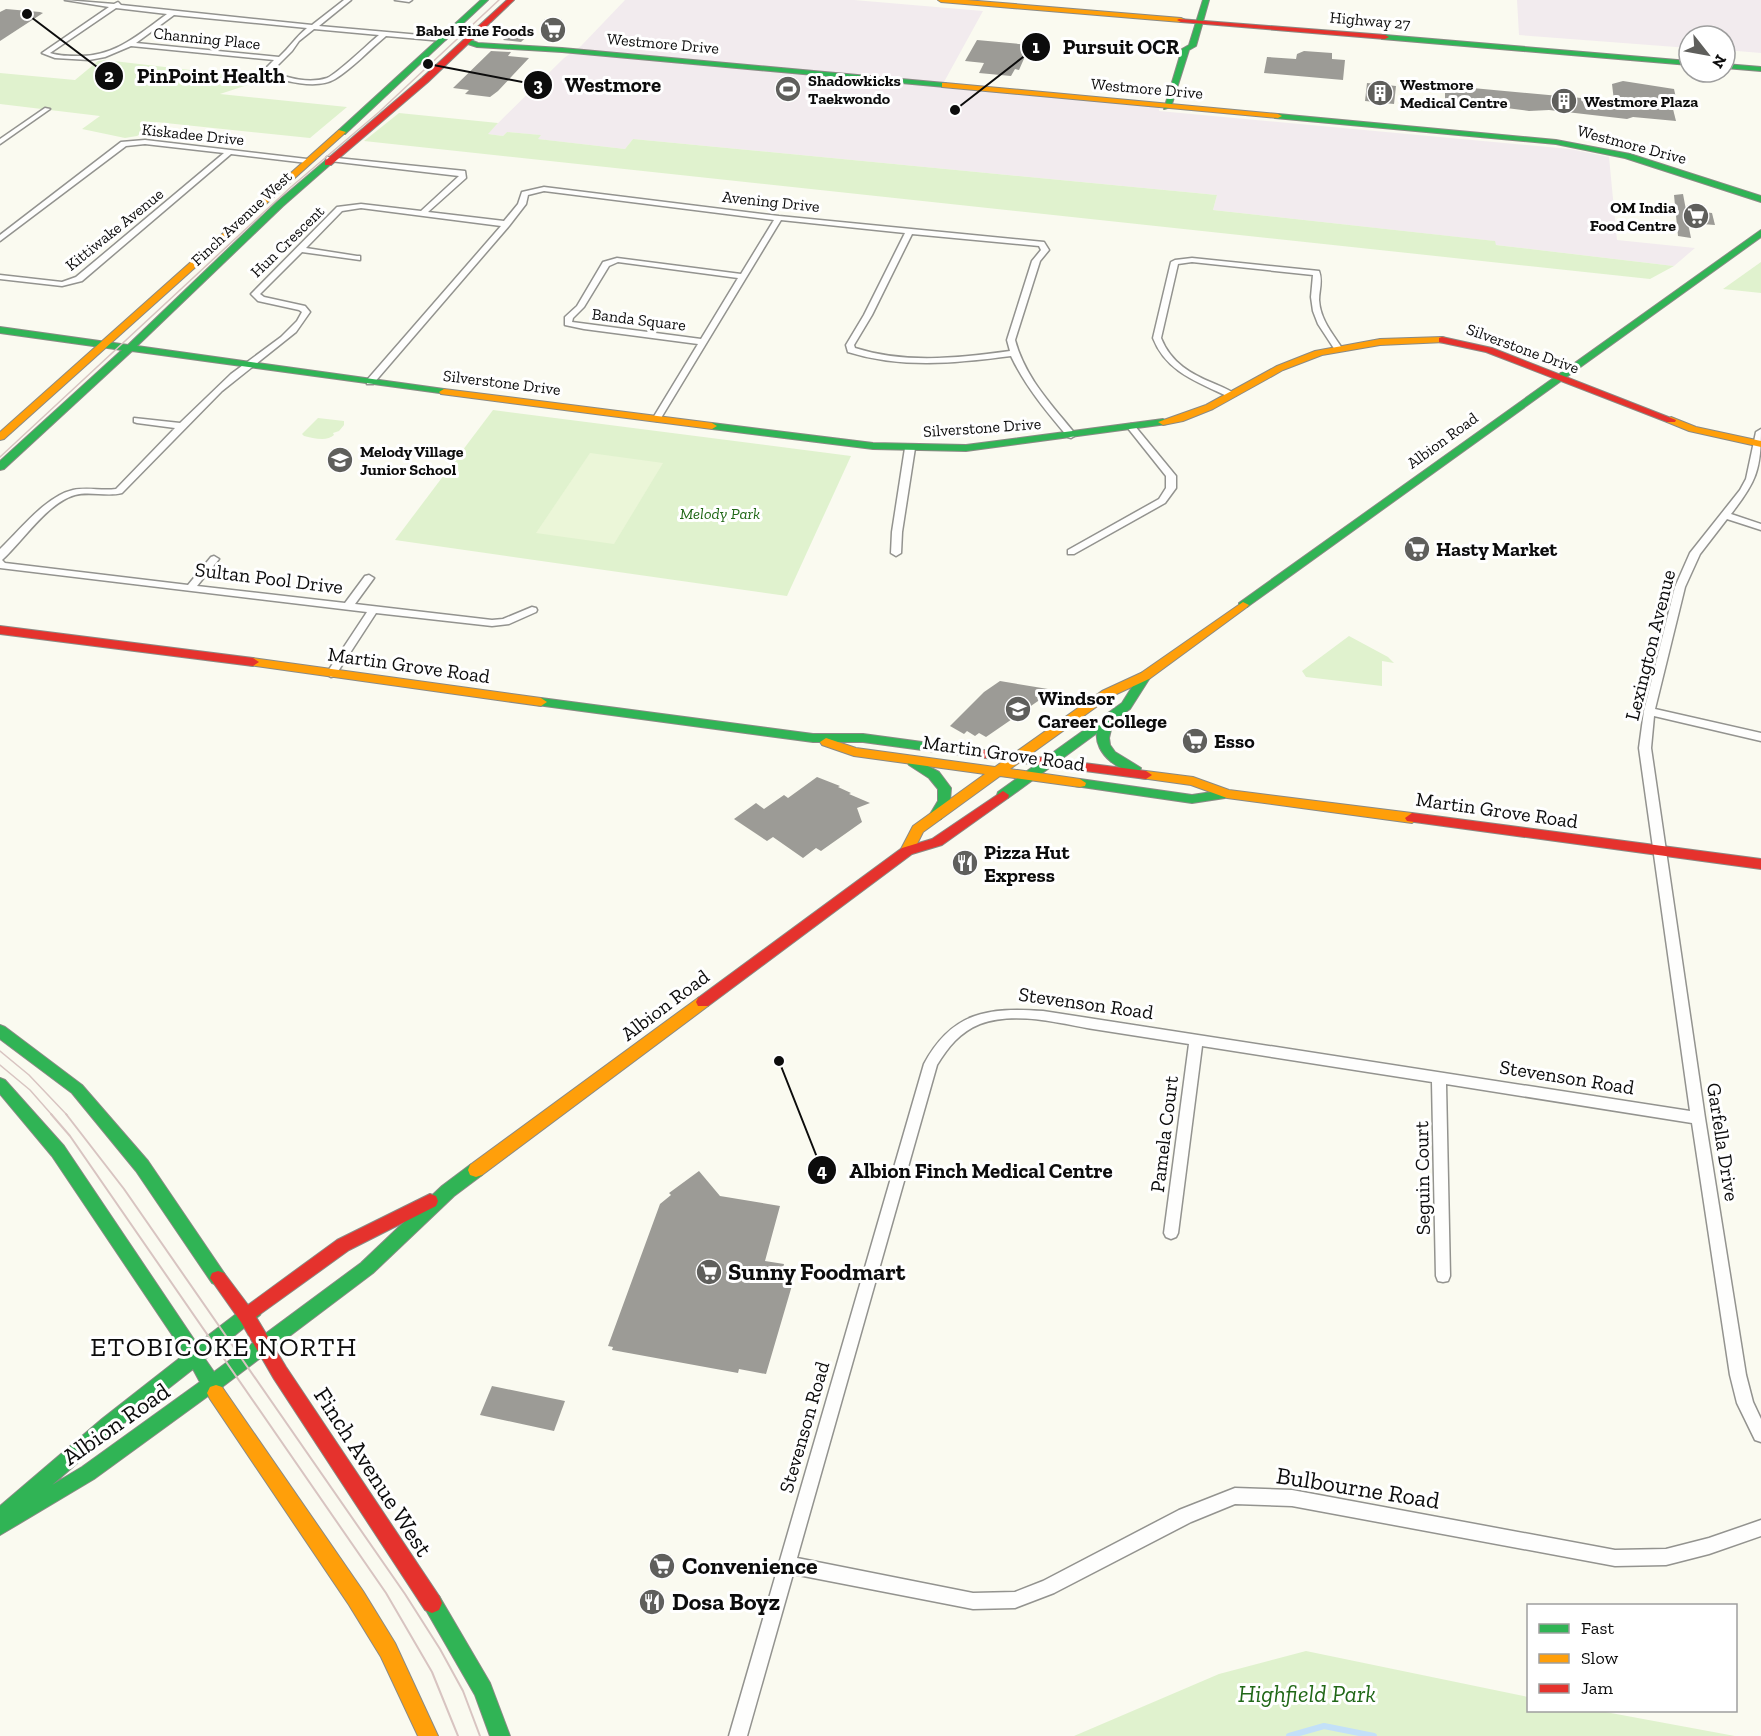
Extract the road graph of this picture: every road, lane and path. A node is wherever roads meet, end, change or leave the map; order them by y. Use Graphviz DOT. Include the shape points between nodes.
graph roads {
  1 [pos="68,0"];
  2 [pos="124,0"];
  3 [pos="348,0"];
  4 [pos="398,0"];
  5 [pos="410,0"];
  6 [pos="485,0"];
  7 [pos="511,0"];
  8 [pos="941,0"];
  9 [pos="1004,0"];
  10 [pos="1195,0"];
  11 [pos="1206,0"];
  12 [pos="115,6"];
  13 [pos="173,13"];
  14 [pos="1195,19"];
  15 [pos="315,26"];
  16 [pos="385,33"];
  17 [pos="443,39"];
  18 [pos="468,41"];
  19 [pos="130,44"];
  20 [pos="1677,57"];
  21 [pos="281,59"];
  22 [pos="1677,62"];
  23 [pos="1737,62"];
  24 [pos="1761,64"];
  25 [pos="1737,67"];
  26 [pos="1761,69"];
  27 [pos="1167,107"];
  28 [pos="47,109"];
  29 [pos="0,128"];
  30 [pos="17,130"];
  31 [pos="0,142"];
  32 [pos="231,151"];
  33 [pos="330,159"];
  34 [pos="307,161"];
  35 [pos="1761,199"];
  36 [pos="422,214"];
  37 [pos="779,218"];
  38 [pos="506,224"];
  39 [pos="910,230"];
  40 [pos="1761,233"];
  41 [pos="0,239"];
  42 [pos="300,249"];
  43 [pos="357,258"];
  44 [pos="742,276"];
  45 [pos="0,277"];
  46 [pos="0,330"];
  47 [pos="702,342"];
  48 [pos="103,343"];
  49 [pos="130,347"];
  50 [pos="1338,348"];
  51 [pos="1013,354"];
  52 [pos="252,364"];
  53 [pos="1558,377"];
  54 [pos="370,382"];
  55 [pos="1232,395"];
  56 [pos="657,418"];
  57 [pos="137,420"];
  58 [pos="183,426"];
  59 [pos="1131,427"];
  60 [pos="1071,435"];
  61 [pos="0,437"];
  62 [pos="1760,440"];
  63 [pos="910,448"];
  64 [pos="0,467"];
  65 [pos="1726,515"];
  66 [pos="1761,527"];
  67 [pos="1071,552"];
  68 [pos="896,553"];
  69 [pos="214,559"];
  70 [pos="0,560"];
  71 [pos="369,578"];
  72 [pos="191,587"];
  73 [pos="349,605"];
  74 [pos="374,609"];
  75 [pos="532,610"];
  76 [pos="0,630"];
  77 [pos="331,674"];
  78 [pos="1145,676"];
  79 [pos="1649,711"];
  80 [pos="1108,719"];
  81 [pos="1761,737"];
  82 [pos="813,738"];
  83 [pos="1017,758"];
  84 [pos="909,760"];
  85 [pos="1048,762"];
  86 [pos="998,772"];
  87 [pos="1028,776"];
  88 [pos="1154,776"];
  89 [pos="1227,794"];
  90 [pos="934,817"];
  91 [pos="906,850"];
  92 [pos="1658,852"];
  93 [pos="1761,864"];
  94 [pos="0,1031"];
  95 [pos="1196,1040"];
  96 [pos="1439,1078"];
  97 [pos="0,1084"];
  98 [pos="1698,1118"];
  99 [pos="447,1191"];
  100 [pos="1171,1233"];
  101 [pos="1443,1276"];
  102 [pos="247,1317"];
  103 [pos="264,1346"];
  104 [pos="195,1358"];
  105 [pos="211,1385"];
  106 [pos="1761,1435"];
  107 [pos="0,1518"];
  108 [pos="0,1526"];
  109 [pos="1761,1528"];
  110 [pos="786,1564"];
  111 [pos="428,1736"];
  112 [pos="500,1736"];
  113 [pos="738,1736"];
  1 -- 12 [label="street, Westmore Drive"];
  2 -- 12 [label="street"];
  3 -- 15 [label="street"];
  4 -- 5 [label="street"];
  6 -- 17 [label="main road, Finch Avenue West"];
  7 -- 18 [label="main road, Finch Avenue West"];
  8 -- 14 [label="main road, Highway 27"];
  9 -- 14 [label="main road, Highway 27"];
  10 -- 14 [label="main road"];
  11 -- 14 [label="main road"];
  12 -- 13 [label="street, Westmore Drive"];
  12 -- 19 [label="street" via="45,52 56,57 93,59 111,55"];
  13 -- 15 [label="street, Westmore Drive"];
  13 -- 19 [label="street"];
  14 -- 20 [label="main road, Highway 27"];
  14 -- 22 [label="main road, Highway 27"];
  14 -- 27 [label="main road" via="1192,46 1186,49"];
  15 -- 16 [label="street, Westmore Drive"];
  15 -- 21 [label="street" via="296,40 293,49"];
  16 -- 17 [label="street, Westmore Drive"];
  16 -- 21 [label="street" via="331,79 311,82 269,76 267,71"];
  17 -- 18 [label="main road, Westmore Drive"];
  17 -- 34 [label="main road, Finch Avenue West"];
  18 -- 27 [label="main road, Westmore Drive"];
  18 -- 33 [label="main road, Finch Avenue West"];
  19 -- 21 [label="street, Channing Place"];
  23 -- 24 [label="main road"];
  25 -- 26 [label="main road"];
  27 -- 35 [label="main road, Westmore Drive" via="1556,142 1627,156"];
  28 -- 30 [label="street"];
  29 -- 30 [label="street"];
  30 -- 31 [label="street"];
  32 -- 34 [label="street, Kiskadee Drive"];
  32 -- 41 [label="street, Kiskadee Drive" via="145,142 124,144"];
  32 -- 45 [label="street, Kittiwake Avenue" via="79,279 62,284"];
  33 -- 36 [label="street" via="462,173"];
  33 -- 49 [label="main road, Finch Avenue West"];
  34 -- 48 [label="main road, Finch Avenue West"];
  36 -- 38 [label="street, Hun Crescent"];
  36 -- 42 [label="street, Hun Crescent" via="349,206 340,209"];
  37 -- 38 [label="street, Avening Drive" via="536,189 525,194"];
  37 -- 39 [label="street, Avening Drive"];
  37 -- 44 [label="street"];
  38 -- 54 [label="street, Avening Drive"];
  39 -- 51 [label="street, Avening Drive" via="1041,244 1045,250 1036,261 1011,340"];
  39 -- 51 [label="street" via="850,345 851,350 928,360"];
  40 -- 53 [label="main road, Albion Road"];
  42 -- 43 [label="street"];
  42 -- 52 [label="street, Hun Crescent" via="255,294 306,312 298,324"];
  44 -- 47 [label="street"];
  44 -- 47 [label="street, Banda Square" via="617,260 606,264 568,323"];
  46 -- 48 [label="main road, Silverstone Drive"];
  47 -- 56 [label="street"];
  48 -- 49 [label="main road, Silverstone Drive"];
  48 -- 61 [label="main road, Finch Avenue West"];
  49 -- 52 [label="main road, Silverstone Drive"];
  49 -- 64 [label="main road, Finch Avenue West"];
  50 -- 53 [label="main road, Silverstone Drive" via="1406,339 1442,340 1482,348"];
  50 -- 55 [label="main road, Silverstone Drive" via="1300,359"];
  50 -- 55 [label="street" via="1319,321 1316,273 1192,260 1175,262 1158,338 1160,349 1184,373"];
  51 -- 60 [label="street"];
  52 -- 54 [label="main road, Silverstone Drive"];
  52 -- 58 [label="street, Sultan Pool Drive" via="233,377"];
  53 -- 62 [label="main road, Silverstone Drive" via="1671,422"];
  53 -- 78 [label="main road, Albion Road"];
  54 -- 56 [label="main road, Silverstone Drive"];
  55 -- 59 [label="main road, Silverstone Drive" via="1193,416"];
  56 -- 63 [label="main road, Silverstone Drive"];
  57 -- 58 [label="street"];
  58 -- 70 [label="street, Sultan Pool Drive" via="119,490 108,494 80,492 60,498"];
  59 -- 60 [label="main road, Silverstone Drive"];
  59 -- 67 [label="street" via="1170,476 1171,488 1162,501"];
  60 -- 63 [label="main road, Silverstone Drive" via="966,448"];
  62 -- 65 [label="street, Lexington Avenue" via="1751,479"];
  63 -- 68 [label="street"];
  65 -- 66 [label="street"];
  65 -- 79 [label="street, Lexington Avenue" via="1688,566"];
  69 -- 72 [label="street"];
  70 -- 72 [label="street, Sultan Pool Drive" via="2,566"];
  71 -- 73 [label="street"];
  72 -- 73 [label="street, Sultan Pool Drive"];
  73 -- 74 [label="street, Sultan Pool Drive"];
  74 -- 75 [label="street, Sultan Pool Drive" via="492,623 505,622"];
  74 -- 77 [label="street"];
  76 -- 77 [label="main road, Martin Grove Road"];
  77 -- 82 [label="main road, Martin Grove Road"];
  78 -- 80 [label="main road, Albion Road" via="1126,706"];
  78 -- 83 [label="main road, Albion Road" via="1106,694"];
  79 -- 81 [label="street"];
  79 -- 92 [label="street, Lexington Avenue" via="1645,748"];
  80 -- 85 [label="main road, Albion Road"];
  80 -- 88 [label="main road" via="1100,736 1103,748 1116,759"];
  82 -- 83 [label="main road, Martin Grove Road" via="863,738"];
  82 -- 84 [label="main road, Martin Grove Road" via="854,752"];
  83 -- 85 [label="main road, Martin Grove Road"];
  83 -- 86 [label="main road, Albion Road"];
  84 -- 86 [label="main road, Martin Grove Road"];
  84 -- 90 [label="main road" via="945,788 944,801"];
  85 -- 87 [label="main road, Albion Road"];
  85 -- 88 [label="main road, Martin Grove Road"];
  86 -- 87 [label="main road, Martin Grove Road"];
  86 -- 90 [label="main road, Albion Road"];
  87 -- 89 [label="main road, Martin Grove Road" via="1192,799"];
  87 -- 91 [label="main road, Albion Road" via="937,842"];
  88 -- 89 [label="main road, Martin Grove Road" via="1193,781"];
  89 -- 92 [label="main road, Martin Grove Road"];
  90 -- 91 [label="main road, Albion Road" via="918,829"];
  91 -- 99 [label="main road, Albion Road"];
  92 -- 93 [label="main road, Martin Grove Road"];
  92 -- 98 [label="street, Garfella Drive"];
  94 -- 102 [label="main road, Finch Avenue West" via="77,1089 106,1121"];
  95 -- 96 [label="street, Stevenson Road"];
  95 -- 100 [label="street, Pamela Court"];
  95 -- 110 [label="street, Stevenson Road" via="1043,1016 1003,1014 972,1021 938,1049"];
  96 -- 98 [label="street, Stevenson Road"];
  96 -- 101 [label="street, Seguin Court"];
  97 -- 104 [label="main road" via="58,1151"];
  98 -- 106 [label="street, Garfella Drive" via="1738,1376 1745,1403"];
  99 -- 102 [label="main road, Albion Road" via="344,1245"];
  99 -- 103 [label="main road, Albion Road" via="367,1268"];
  102 -- 103 [label="main road, Finch Avenue West"];
  102 -- 104 [label="main road, Albion Road"];
  103 -- 105 [label="main road, Albion Road"];
  103 -- 112 [label="main road, Finch Avenue West" via="434,1606 483,1689"];
  104 -- 105 [label="main road"];
  104 -- 107 [label="main road, Albion Road" via="108,1425"];
  105 -- 108 [label="main road, Albion Road" via="88,1473"];
  105 -- 111 [label="main road" via="361,1606 388,1650"];
  109 -- 110 [label="street, Bulbourne Road" via="1666,1557 1615,1558 1292,1498 1235,1496 1185,1516 1015,1600 973,1601"];
  110 -- 113 [label="street, Stevenson Road"];
}
